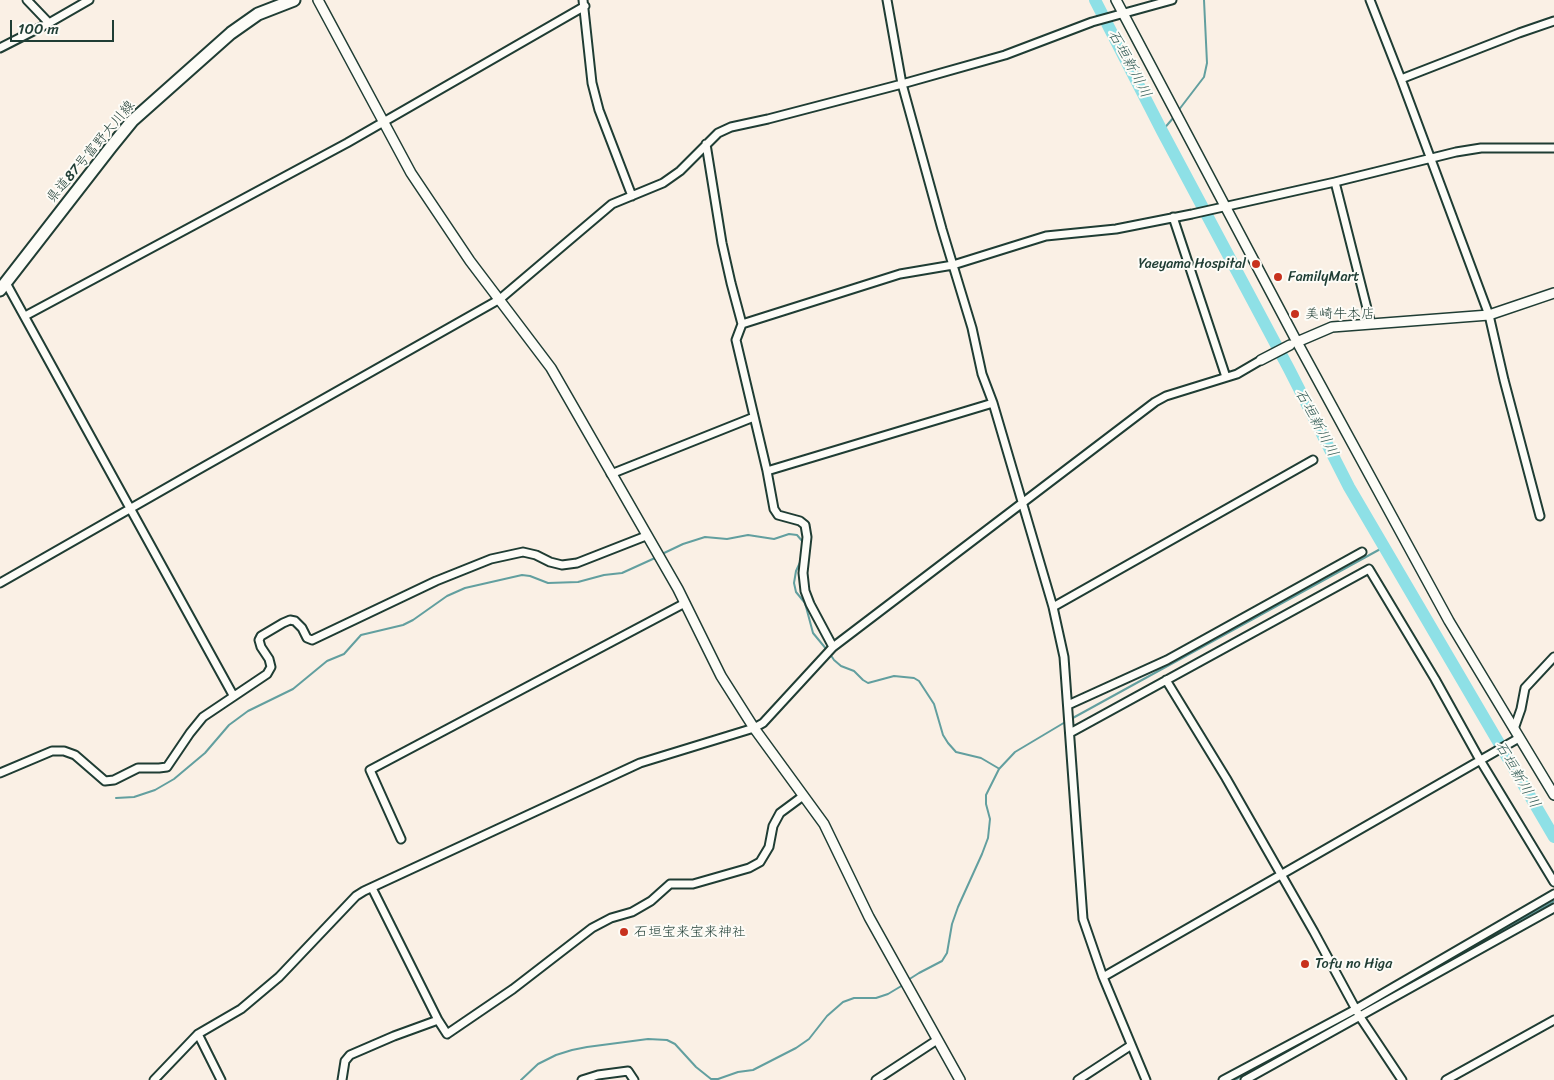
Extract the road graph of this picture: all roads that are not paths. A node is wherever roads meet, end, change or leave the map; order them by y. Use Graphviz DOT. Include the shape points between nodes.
graph roads {
  1 [pos="27,0"];
  2 [pos="89,0"];
  3 [pos="294,0"];
  4 [pos="318,0"];
  5 [pos="887,0"];
  6 [pos="1116,0"];
  7 [pos="1172,0"];
  8 [pos="1370,0"];
  9 [pos="584,3"];
  10 [pos="1123,13"];
  11 [pos="1554,21"];
  12 [pos="49,23"];
  13 [pos="0,48"];
  14 [pos="1402,79"];
  15 [pos="902,84"];
  16 [pos="383,122"];
  17 [pos="706,144"];
  18 [pos="1554,148"];
  19 [pos="1430,158"];
  20 [pos="1334,182"];
  21 [pos="632,196"];
  22 [pos="1221,207"];
  23 [pos="1173,217"];
  24 [pos="953,265"];
  25 [pos="3,286"];
  26 [pos="1554,293"];
  27 [pos="500,299"];
  28 [pos="1488,315"];
  29 [pos="25,316"];
  30 [pos="742,324"];
  31 [pos="1371,324"];
  32 [pos="1293,343"];
  33 [pos="1261,360"];
  34 [pos="1226,378"];
  35 [pos="993,404"];
  36 [pos="754,417"];
  37 [pos="1313,460"];
  38 [pos="767,471"];
  39 [pos="610,474"];
  40 [pos="1022,503"];
  41 [pos="131,509"];
  42 [pos="1540,516"];
  43 [pos="646,536"];
  44 [pos="1362,552"];
  45 [pos="0,583"];
  46 [pos="685,603"];
  47 [pos="1053,607"];
  48 [pos="833,647"];
  49 [pos="1554,657"];
  50 [pos="1166,680"];
  51 [pos="233,695"];
  52 [pos="1068,705"];
  53 [pos="754,728"];
  54 [pos="1514,730"];
  55 [pos="1070,733"];
  56 [pos="1519,738"];
  57 [pos="1480,760"];
  58 [pos="0,773"];
  59 [pos="1554,795"];
  60 [pos="803,796"];
  61 [pos="401,839"];
  62 [pos="1280,875"];
  63 [pos="1554,882"];
  64 [pos="372,888"];
  65 [pos="1554,894"];
  66 [pos="1554,908"];
  67 [pos="1104,977"];
  68 [pos="1356,1009"];
  69 [pos="1360,1016"];
  70 [pos="438,1020"];
  71 [pos="1554,1020"];
  72 [pos="198,1034"];
  73 [pos="937,1040"];
  74 [pos="1130,1046"];
  75 [pos="154,1080"];
  76 [pos="221,1080"];
  77 [pos="342,1080"];
  78 [pos="582,1080"];
  79 [pos="634,1080"];
  80 [pos="876,1080"];
  81 [pos="960,1080"];
  82 [pos="1078,1080"];
  83 [pos="1146,1080"];
  84 [pos="1223,1080"];
  85 [pos="1245,1080"];
  86 [pos="1402,1080"];
  87 [pos="1446,1080"];
  1 -- 12 [label="street"];
  2 -- 12 [label="street"];
  3 -- 25 [label="main road, 県道87号富野大川線" via="258,14 232,33 132,121"];
  4 -- 16 [label="street"];
  5 -- 15 [label="street"];
  6 -- 10 [label="street"];
  7 -- 10 [label="street"];
  8 -- 14 [label="street"];
  9 -- 16 [label="street"];
  9 -- 21 [label="street" via="592,83"];
  10 -- 15 [label="street" via="1004,55"];
  10 -- 22 [label="street"];
  11 -- 14 [label="street"];
  12 -- 13 [label="street"];
  14 -- 19 [label="street"];
  15 -- 17 [label="street" via="731,127"];
  15 -- 24 [label="street"];
  16 -- 27 [label="street" via="428,201"];
  16 -- 29 [label="street"];
  17 -- 21 [label="street" via="674,175"];
  17 -- 30 [label="street" via="722,244"];
  18 -- 19 [label="street" via="1481,148"];
  19 -- 20 [label="street"];
  19 -- 28 [label="street"];
  20 -- 22 [label="street"];
  20 -- 31 [label="street"];
  21 -- 27 [label="street" via="612,204"];
  22 -- 23 [label="street"];
  22 -- 32 [label="street"];
  23 -- 24 [label="street" via="1116,229 1046,236"];
  23 -- 34 [label="street"];
  24 -- 30 [label="street" via="900,274"];
  24 -- 35 [label="street"];
  25 -- 29 [label="street"];
  26 -- 28 [label="street"];
  27 -- 39 [label="street" via="551,368"];
  27 -- 41 [label="street"];
  28 -- 31 [label="street"];
  28 -- 42 [label="street"];
  29 -- 41 [label="street"];
  30 -- 36 [label="street" via="736,340"];
  31 -- 32 [label="street" via="1332,327"];
  32 -- 33 [label="street"];
  32 -- 54 [label="street"];
  33 -- 34 [label="street"];
  34 -- 40 [label="street" via="1155,402"];
  35 -- 38 [label="street"];
  35 -- 40 [label="street"];
  36 -- 38 [label="street"];
  36 -- 39 [label="street"];
  37 -- 47 [label="street"];
  38 -- 48 [label="street" via="774,510 778,515 805,525 805,591"];
  39 -- 43 [label="street"];
  40 -- 47 [label="street"];
  40 -- 48 [label="street"];
  41 -- 45 [label="street"];
  41 -- 51 [label="street"];
  43 -- 46 [label="street"];
  43 -- 51 [label="street" via="562,565 523,552 491,559 436,581 312,640 295,621 290,620 259,640 270,659 267,674"];
  44 -- 52 [label="street" via="1167,660"];
  46 -- 53 [label="street" via="721,676"];
  46 -- 61 [label="street" via="370,770"];
  47 -- 52 [label="street" via="1064,657"];
  48 -- 53 [label="street" via="763,724"];
  49 -- 54 [label="street" via="1525,688"];
  50 -- 55 [label="street"];
  50 -- 57 [label="street" via="1370,569"];
  50 -- 62 [label="street"];
  51 -- 58 [label="street" via="203,717 167,767 138,768 105,781 75,755 52,751"];
  52 -- 55 [label="street"];
  53 -- 60 [label="street"];
  53 -- 64 [label="street" via="640,763"];
  54 -- 56 [label="street"];
  55 -- 67 [label="street" via="1083,919"];
  56 -- 57 [label="street"];
  56 -- 59 [label="street"];
  57 -- 62 [label="street"];
  57 -- 63 [label="street"];
  60 -- 70 [label="street" via="780,813 769,847 760,862 693,884 670,884 652,901 592,928 513,990 447,1034"];
  60 -- 73 [label="street" via="824,824 869,917"];
  62 -- 67 [label="street"];
  62 -- 68 [label="street"];
  64 -- 70 [label="street"];
  64 -- 72 [label="street" via="356,896 280,977 241,1009"];
  65 -- 68 [label="street"];
  66 -- 69 [label="street"];
  67 -- 74 [label="street"];
  68 -- 69 [label="street"];
  68 -- 84 [label="street"];
  69 -- 85 [label="street"];
  69 -- 86 [label="street"];
  70 -- 77 [label="street" via="350,1055 345,1061"];
  71 -- 87 [label="street"];
  72 -- 75 [label="street"];
  72 -- 76 [label="street"];
  73 -- 80 [label="street"];
  73 -- 81 [label="street"];
  74 -- 82 [label="street"];
  74 -- 83 [label="street"];
  78 -- 79 [label="street" via="628,1071"];
}
